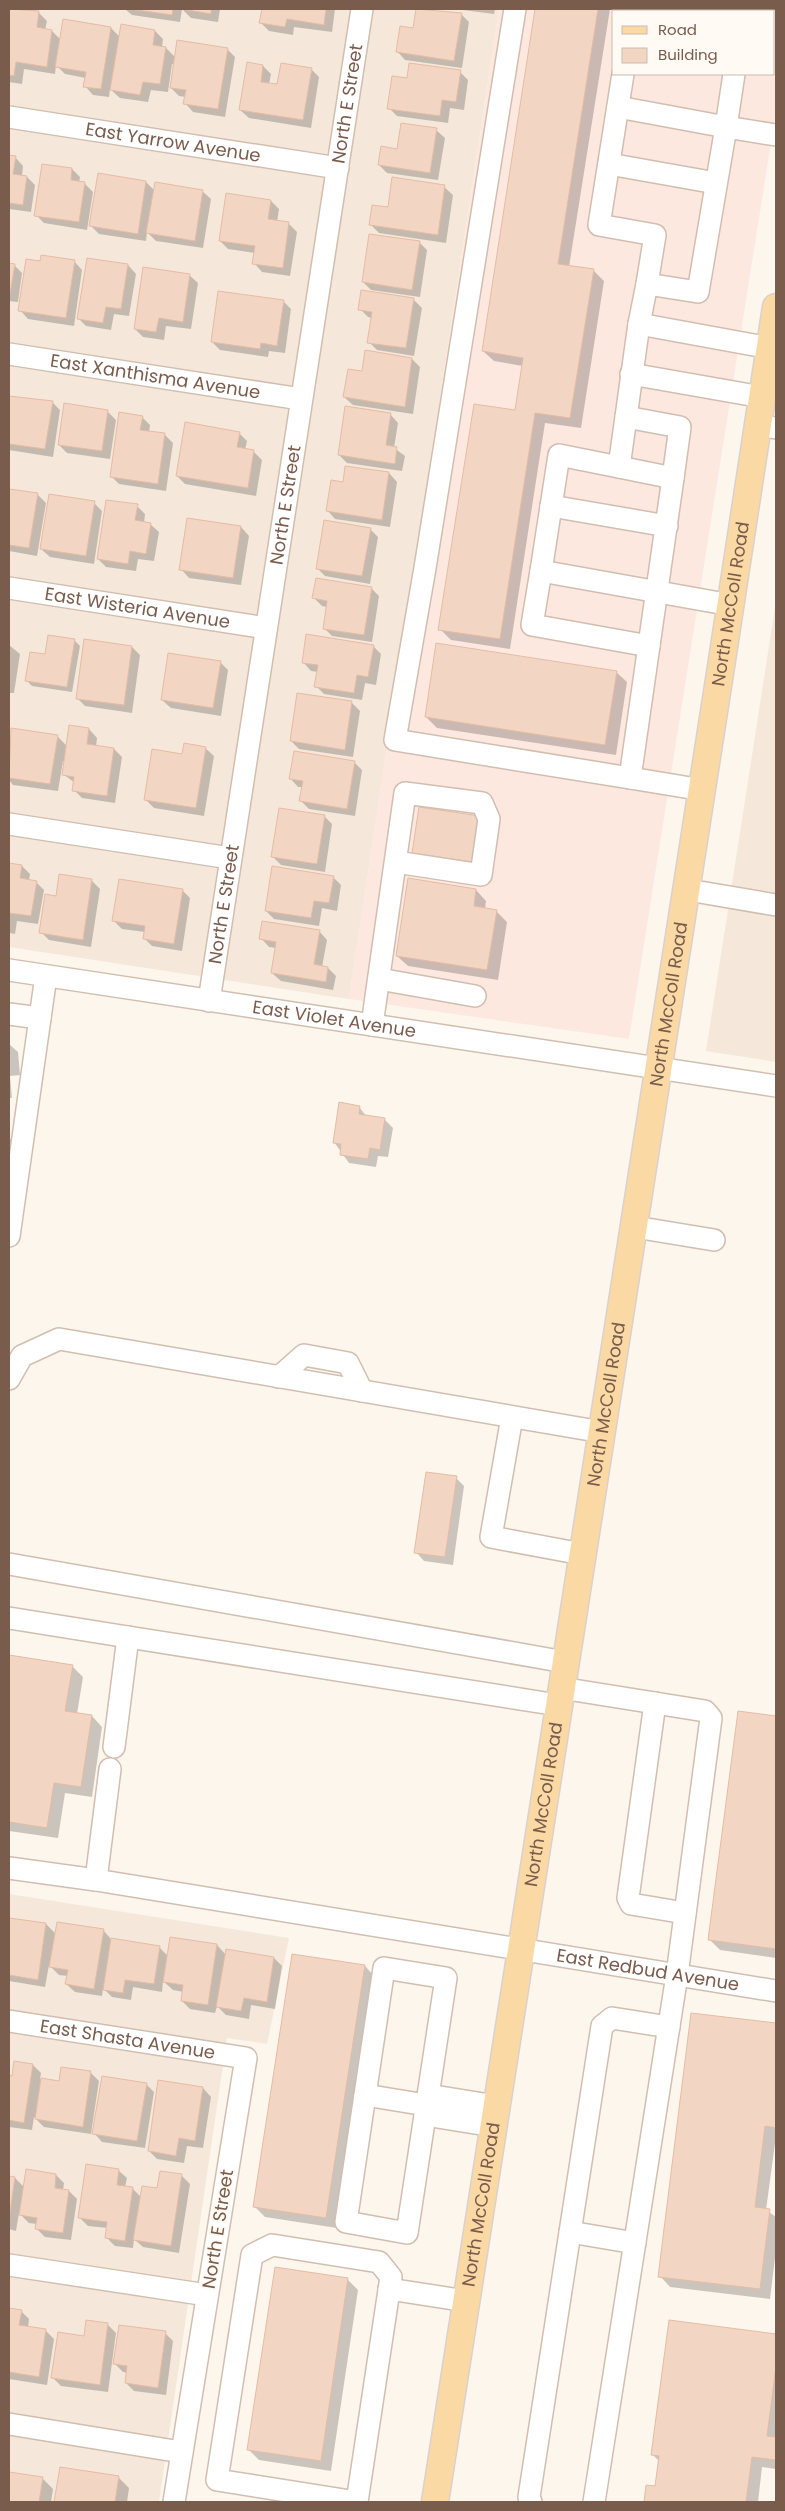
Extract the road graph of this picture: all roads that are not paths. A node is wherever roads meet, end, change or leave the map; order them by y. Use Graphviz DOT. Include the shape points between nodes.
graph roads {
  1 [pos="362,9"];
  2 [pos="515,9"];
  3 [pos="623,75"];
  4 [pos="732,75"];
  5 [pos="618,107"];
  6 [pos="9,117"];
  7 [pos="726,127"];
  8 [pos="776,134"];
  9 [pos="609,164"];
  10 [pos="338,168"];
  11 [pos="716,183"];
  12 [pos="648,284"];
  13 [pos="776,307"];
  14 [pos="639,324"];
  15 [pos="770,348"];
  16 [pos="9,354"];
  17 [pos="632,374"];
  18 [pos="762,398"];
  19 [pos="301,399"];
  20 [pos="626,417"];
  21 [pos="767,426"];
  22 [pos="619,467"];
  23 [pos="674,478"];
  24 [pos="551,506"];
  25 [pos="666,526"];
  26 [pos="541,571"];
  27 [pos="9,588"];
  28 [pos="657,591"];
  29 [pos="731,605"];
  30 [pos="266,628"];
  31 [pos="649,646"];
  32 [pos="630,778"];
  33 [pos="703,790"];
  34 [pos="9,824"];
  35 [pos="230,858"];
  36 [pos="396,862"];
  37 [pos="688,890"];
  38 [pos="776,905"];
  39 [pos="9,970"];
  40 [pos="46,976"];
  41 [pos="379,979"];
  42 [pos="475,996"];
  43 [pos="209,1001"];
  44 [pos="9,1014"];
  45 [pos="40,1018"];
  46 [pos="372,1025"];
  47 [pos="660,1068"];
  48 [pos="776,1086"];
  49 [pos="635,1227"];
  50 [pos="9,1236"];
  51 [pos="714,1240"];
  52 [pos="9,1380"];
  53 [pos="512,1417"];
  54 [pos="602,1432"];
  55 [pos="582,1554"];
  56 [pos="9,1564"];
  57 [pos="9,1618"];
  58 [pos="128,1637"];
  59 [pos="565,1662"];
  60 [pos="560,1697"];
  61 [pos="655,1704"];
  62 [pos="114,1747"];
  63 [pos="110,1769"];
  64 [pos="9,1868"];
  65 [pos="96,1880"];
  66 [pos="685,1914"];
  67 [pos="519,1949"];
  68 [pos="677,1974"];
  69 [pos="776,1991"];
  70 [pos="9,2021"];
  71 [pos="669,2027"];
  72 [pos="246,2058"];
  73 [pos="365,2095"];
  74 [pos="426,2105"];
  75 [pos="494,2116"];
  76 [pos="570,2232"];
  77 [pos="635,2243"];
  78 [pos="9,2265"];
  79 [pos="389,2288"];
  80 [pos="207,2295"];
  81 [pos="466,2301"];
  82 [pos="9,2424"];
  83 [pos="181,2452"];
  84 [pos="174,2502"];
  85 [pos="358,2502"];
  86 [pos="435,2502"];
  87 [pos="531,2502"];
  88 [pos="594,2502"];
  1 -- 10 [label="street, North E Street"];
  2 -- 32 [label="street" via="395,740"];
  3 -- 5 [label="street"];
  4 -- 7 [label="street"];
  5 -- 7 [label="street"];
  5 -- 9 [label="street"];
  6 -- 10 [label="street, East Yarrow Avenue"];
  7 -- 8 [label="street"];
  7 -- 11 [label="street"];
  9 -- 11 [label="street"];
  9 -- 12 [label="street" via="599,225 655,235"];
  10 -- 19 [label="street, North E Street"];
  11 -- 12 [label="street" via="698,292"];
  12 -- 14 [label="street"];
  13 -- 15 [label="main road, North McColl Road"];
  14 -- 15 [label="street"];
  14 -- 17 [label="street"];
  15 -- 18 [label="main road, North McColl Road"];
  16 -- 19 [label="street, East Xanthisma Avenue"];
  17 -- 18 [label="street"];
  17 -- 20 [label="street"];
  18 -- 21 [label="main road, North McColl Road"];
  19 -- 30 [label="street, North E Street"];
  20 -- 22 [label="street"];
  20 -- 23 [label="street" via="680,427"];
  21 -- 29 [label="main road, North McColl Road"];
  22 -- 23 [label="street"];
  22 -- 24 [label="street" via="559,455"];
  23 -- 25 [label="street"];
  24 -- 25 [label="street"];
  24 -- 26 [label="street"];
  25 -- 28 [label="street"];
  26 -- 28 [label="street"];
  26 -- 31 [label="street" via="532,625"];
  27 -- 30 [label="street, East Wisteria Avenue"];
  28 -- 29 [label="street"];
  28 -- 31 [label="street"];
  29 -- 33 [label="main road, North McColl Road"];
  30 -- 35 [label="street, North E Street"];
  31 -- 32 [label="street"];
  32 -- 33 [label="street"];
  33 -- 37 [label="main road, North McColl Road"];
  34 -- 35 [label="street"];
  35 -- 43 [label="street, North E Street"];
  36 -- 36 [label="street" via="405,793 482,803 489,819 481,875"];
  36 -- 41 [label="street"];
  37 -- 38 [label="street"];
  37 -- 47 [label="main road, North McColl Road"];
  39 -- 40 [label="street, East Violet Avenue"];
  40 -- 43 [label="street, East Violet Avenue"];
  40 -- 45 [label="street"];
  41 -- 42 [label="street"];
  41 -- 46 [label="street"];
  43 -- 46 [label="street, East Violet Avenue"];
  44 -- 45 [label="street"];
  45 -- 50 [label="street"];
  46 -- 47 [label="street, East Violet Avenue"];
  47 -- 48 [label="street, East Violet Avenue"];
  47 -- 49 [label="main road, North McColl Road"];
  49 -- 51 [label="street"];
  49 -- 54 [label="main road, North McColl Road"];
  52 -- 53 [label="street" via="22,1356 59,1339"];
  53 -- 54 [label="street"];
  53 -- 55 [label="street" via="491,1537"];
  54 -- 55 [label="main road, North McColl Road"];
  55 -- 59 [label="main road, North McColl Road"];
  56 -- 59 [label="street"];
  57 -- 58 [label="street"];
  58 -- 60 [label="street"];
  58 -- 62 [label="street"];
  59 -- 60 [label="main road, North McColl Road"];
  60 -- 61 [label="street"];
  60 -- 67 [label="main road, North McColl Road"];
  61 -- 66 [label="street" via="705,1711 711,1718"];
  61 -- 66 [label="street" via="628,1898 630,1904"];
  63 -- 65 [label="street"];
  64 -- 65 [label="street, East Redbud Avenue"];
  65 -- 67 [label="street, East Redbud Avenue"];
  66 -- 68 [label="street"];
  67 -- 68 [label="street, East Redbud Avenue"];
  67 -- 75 [label="main road, North McColl Road"];
  68 -- 69 [label="street, East Redbud Avenue"];
  68 -- 71 [label="street"];
  70 -- 72 [label="street, East Shasta Avenue"];
  71 -- 76 [label="street" via="612,2018 602,2026"];
  71 -- 77 [label="street"];
  72 -- 80 [label="street, North E Street"];
  73 -- 74 [label="street"];
  73 -- 74 [label="street" via="346,2222 407,2232"];
  73 -- 74 [label="street" via="384,1968 446,1978"];
  74 -- 75 [label="street"];
  75 -- 81 [label="main road, North McColl Road"];
  76 -- 77 [label="street"];
  76 -- 87 [label="street" via="529,2496"];
  77 -- 88 [label="street"];
  78 -- 80 [label="street"];
  79 -- 81 [label="street"];
  79 -- 85 [label="street"];
  79 -- 85 [label="street" via="391,2277 379,2262 272,2245 252,2255 217,2480"];
  80 -- 83 [label="street, North E Street" via="192,2401"];
  81 -- 86 [label="main road, North McColl Road"];
  82 -- 83 [label="street"];
  83 -- 84 [label="street, North E Street"];
}
